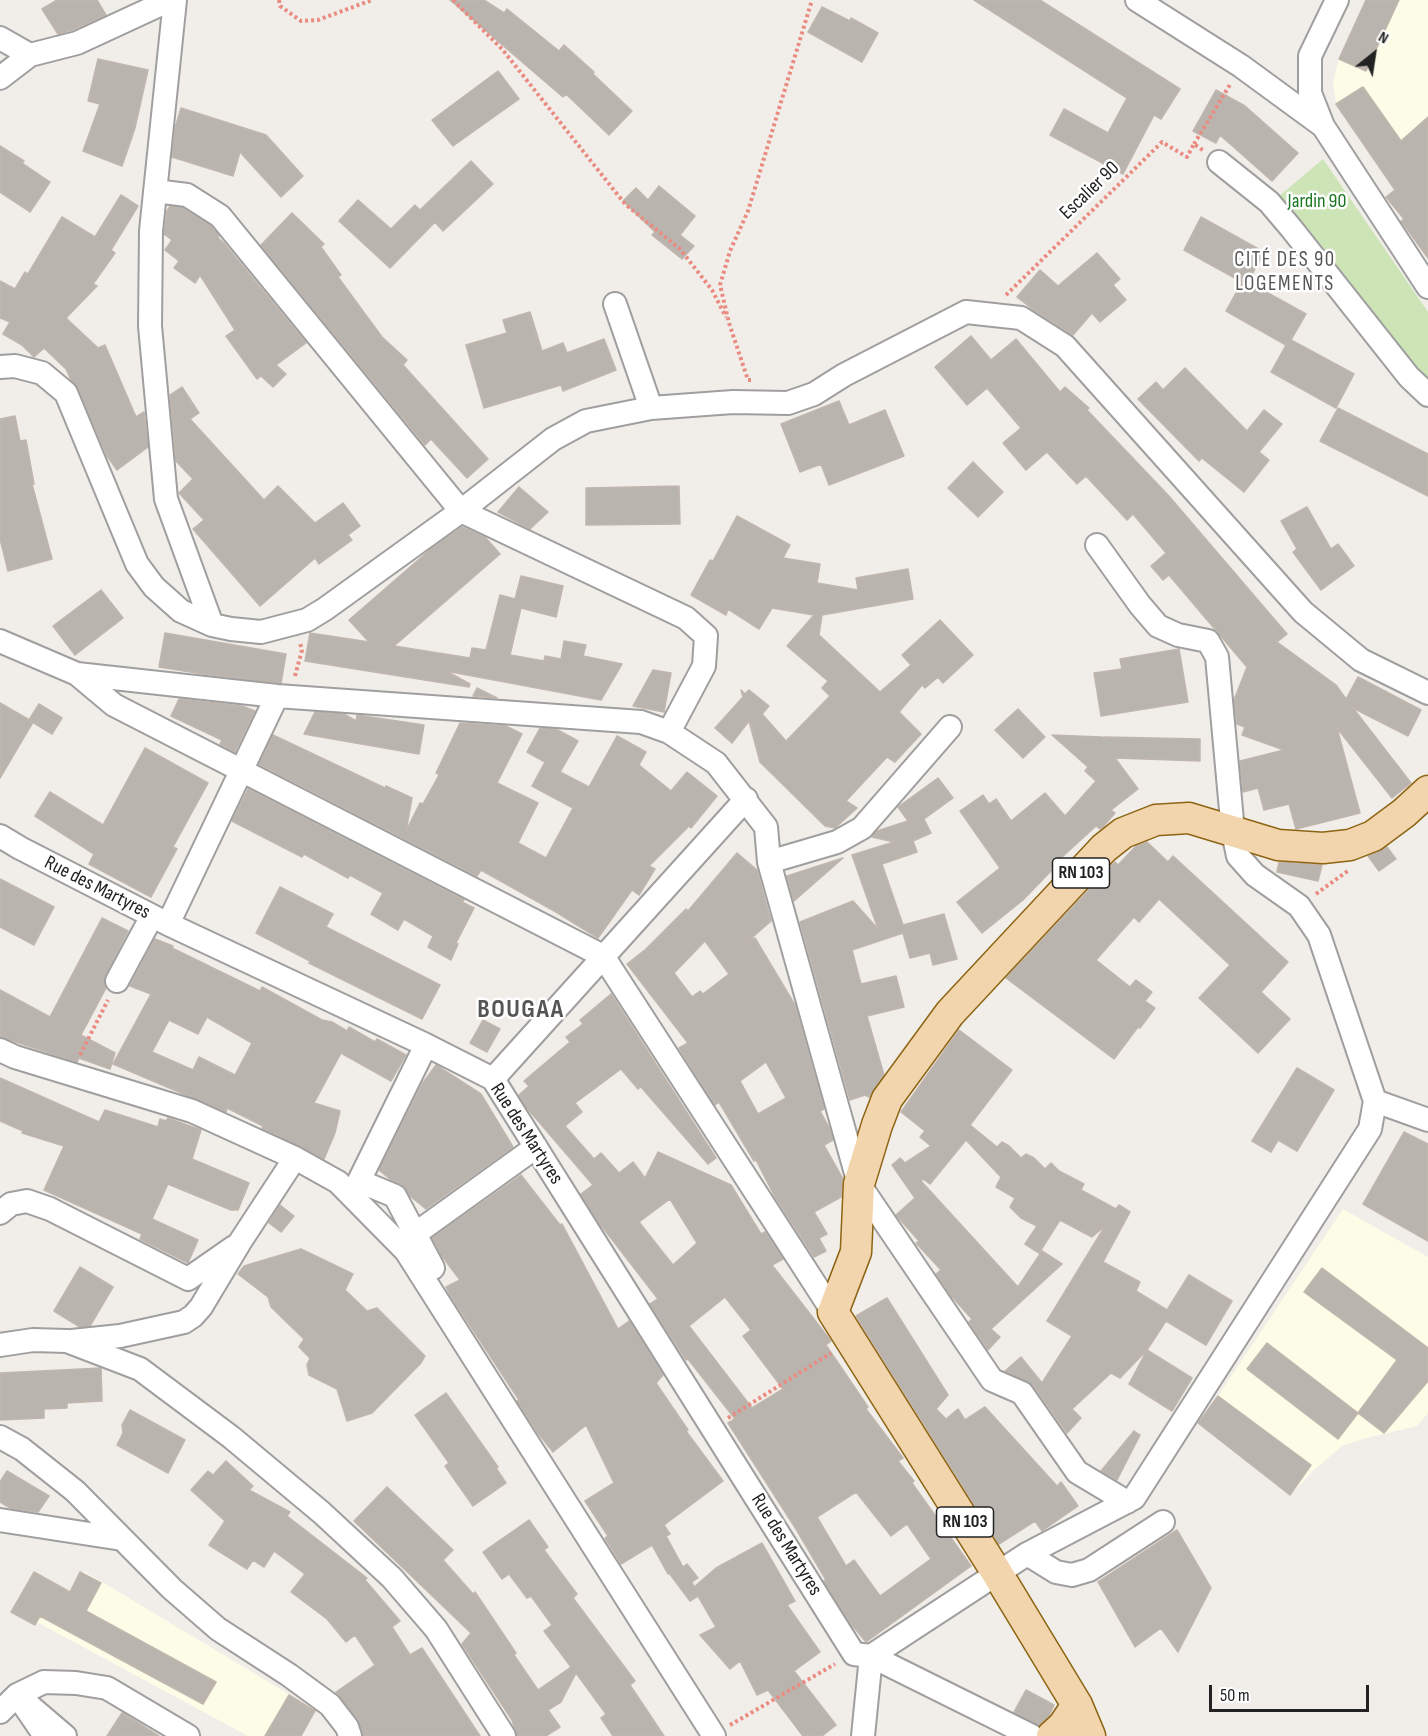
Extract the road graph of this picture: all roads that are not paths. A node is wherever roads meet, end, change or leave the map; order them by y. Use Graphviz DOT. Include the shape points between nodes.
graph roads {
  1 [pos="170,0"];
  2 [pos="175,0"];
  3 [pos="1137,0"];
  4 [pos="1336,0"];
  5 [pos="0,38"];
  6 [pos="30,55"];
  7 [pos="0,78"];
  8 [pos="1323,126"];
  9 [pos="1219,162"];
  10 [pos="155,191"];
  11 [pos="1428,286"];
  12 [pos="615,304"];
  13 [pos="0,367"];
  14 [pos="1428,395"];
  15 [pos="651,408"];
  16 [pos="461,511"];
  17 [pos="1097,545"];
  18 [pos="212,626"];
  19 [pos="0,642"];
  20 [pos="77,674"];
  21 [pos="1428,693"];
  22 [pos="284,697"];
  23 [pos="950,727"];
  24 [pos="669,732"];
  25 [pos="242,772"];
  26 [pos="1428,791"];
  27 [pos="746,799"];
  28 [pos="1233,832"];
  29 [pos="0,836"];
  30 [pos="769,862"];
  31 [pos="160,920"];
  32 [pos="603,956"];
  33 [pos="117,981"];
  34 [pos="426,1045"];
  35 [pos="0,1050"];
  36 [pos="493,1080"];
  37 [pos="1375,1101"];
  38 [pos="1428,1120"];
  39 [pos="536,1147"];
  40 [pos="295,1158"];
  41 [pos="349,1181"];
  42 [pos="859,1184"];
  43 [pos="0,1213"];
  44 [pos="415,1234"];
  45 [pos="240,1242"];
  46 [pos="444,1310"];
  47 [pos="833,1312"];
  48 [pos="67,1341"];
  49 [pos="0,1345"];
  50 [pos="0,1437"];
  51 [pos="1127,1502"];
  52 [pos="0,1520"];
  53 [pos="1163,1522"];
  54 [pos="122,1539"];
  55 [pos="1027,1554"];
  56 [pos="997,1573"];
  57 [pos="862,1655"];
  58 [pos="17,1695"];
  59 [pos="1077,1705"];
  60 [pos="0,1712"];
  61 [pos="713,1735"];
  62 [pos="45,1736"];
  63 [pos="65,1736"];
  64 [pos="188,1736"];
  65 [pos="350,1736"];
  66 [pos="504,1736"];
  67 [pos="863,1736"];
  68 [pos="1032,1736"];
  69 [pos="1052,1736"];
  70 [pos="1090,1736"];
  1 -- 6 [label="street" via="77,43"];
  2 -- 10 [label="street"];
  3 -- 8 [label="street" via="1241,66"];
  4 -- 8 [label="street" via="1310,56 1310,93"];
  5 -- 6 [label="street"];
  6 -- 7 [label="street"];
  8 -- 11 [label="street"];
  9 -- 14 [label="street" via="1269,202 1409,377"];
  10 -- 16 [label="street" via="187,195 220,216"];
  10 -- 18 [label="street" via="150,326 166,499"];
  12 -- 15 [label="street"];
  13 -- 18 [label="street" via="15,366 42,373 66,393 137,564 154,587 181,611"];
  15 -- 16 [label="street" via="586,421 553,439"];
  15 -- 21 [label="street" via="733,402 788,403 814,394 966,312 1021,318 1065,346 1303,612 1361,660"];
  16 -- 18 [label="street" via="307,620 261,632"];
  16 -- 24 [label="street" via="686,618 706,636 704,666"];
  17 -- 28 [label="street" via="1158,626 1208,641 1217,657"];
  19 -- 20 [label="street"];
  20 -- 22 [label="street"];
  20 -- 25 [label="street" via="114,705"];
  22 -- 24 [label="street" via="642,722"];
  22 -- 25 [label="street"];
  23 -- 30 [label="street" via="862,828 837,842"];
  24 -- 27 [label="street" via="716,763"];
  25 -- 31 [label="street"];
  25 -- 32 [label="street"];
  26 -- 28 [label="main road, RN 103" via="1381,830 1350,845 1278,845"];
  27 -- 30 [label="street" via="766,827"];
  27 -- 32 [label="street"];
  28 -- 37 [label="street" via="1238,856 1255,875 1299,906 1319,934"];
  28 -- 42 [label="main road, RN 103" via="1189,818 1156,820 1123,833 1104,848 950,1013 894,1089 877,1125"];
  29 -- 31 [label="street, Rue des Martyres"];
  30 -- 42 [label="street"];
  31 -- 33 [label="street"];
  31 -- 34 [label="street, Rue des Martyres"];
  32 -- 36 [label="street"];
  32 -- 47 [label="street"];
  34 -- 36 [label="street, Rue des Martyres"];
  34 -- 41 [label="street"];
  35 -- 40 [label="street" via="192,1111"];
  36 -- 39 [label="street, Rue des Martyres"];
  37 -- 38 [label="street"];
  37 -- 51 [label="street" via="1370,1129 1134,1498"];
  39 -- 44 [label="street"];
  39 -- 57 [label="street, Rue des Martyres"];
  40 -- 41 [label="street"];
  40 -- 45 [label="street"];
  41 -- 44 [label="street" via="395,1196"];
  41 -- 46 [label="street" via="406,1251"];
  42 -- 47 [label="main road, RN 103" via="856,1252"];
  42 -- 51 [label="street" via="992,1380 1022,1393 1077,1472"];
  43 -- 45 [label="street" via="11,1204 27,1201 50,1209 188,1279"];
  44 -- 46 [label="street" via="436,1273"];
  45 -- 48 [label="street" via="201,1307 184,1322 120,1336"];
  46 -- 61 [label="street"];
  47 -- 56 [label="main road, RN 103"];
  48 -- 49 [label="street" via="33,1340"];
  48 -- 66 [label="street" via="140,1369 231,1437 322,1513 392,1578 436,1629"];
  50 -- 54 [label="street" via="22,1449 75,1491"];
  51 -- 55 [label="street"];
  52 -- 54 [label="street"];
  53 -- 55 [label="street" via="1089,1570 1072,1575 1056,1572"];
  54 -- 65 [label="street" via="218,1629 330,1704"];
  55 -- 56 [label="street"];
  56 -- 57 [label="street"];
  56 -- 59 [label="main road, RN 103"];
  57 -- 67 [label="street"];
  57 -- 68 [label="street"];
  58 -- 60 [label="street"];
  58 -- 62 [label="street"];
  58 -- 63 [label="street"];
  58 -- 64 [label="street" via="44,1682 107,1688"];
  59 -- 69 [label="main road"];
  59 -- 70 [label="main road, RN 103"];
}
